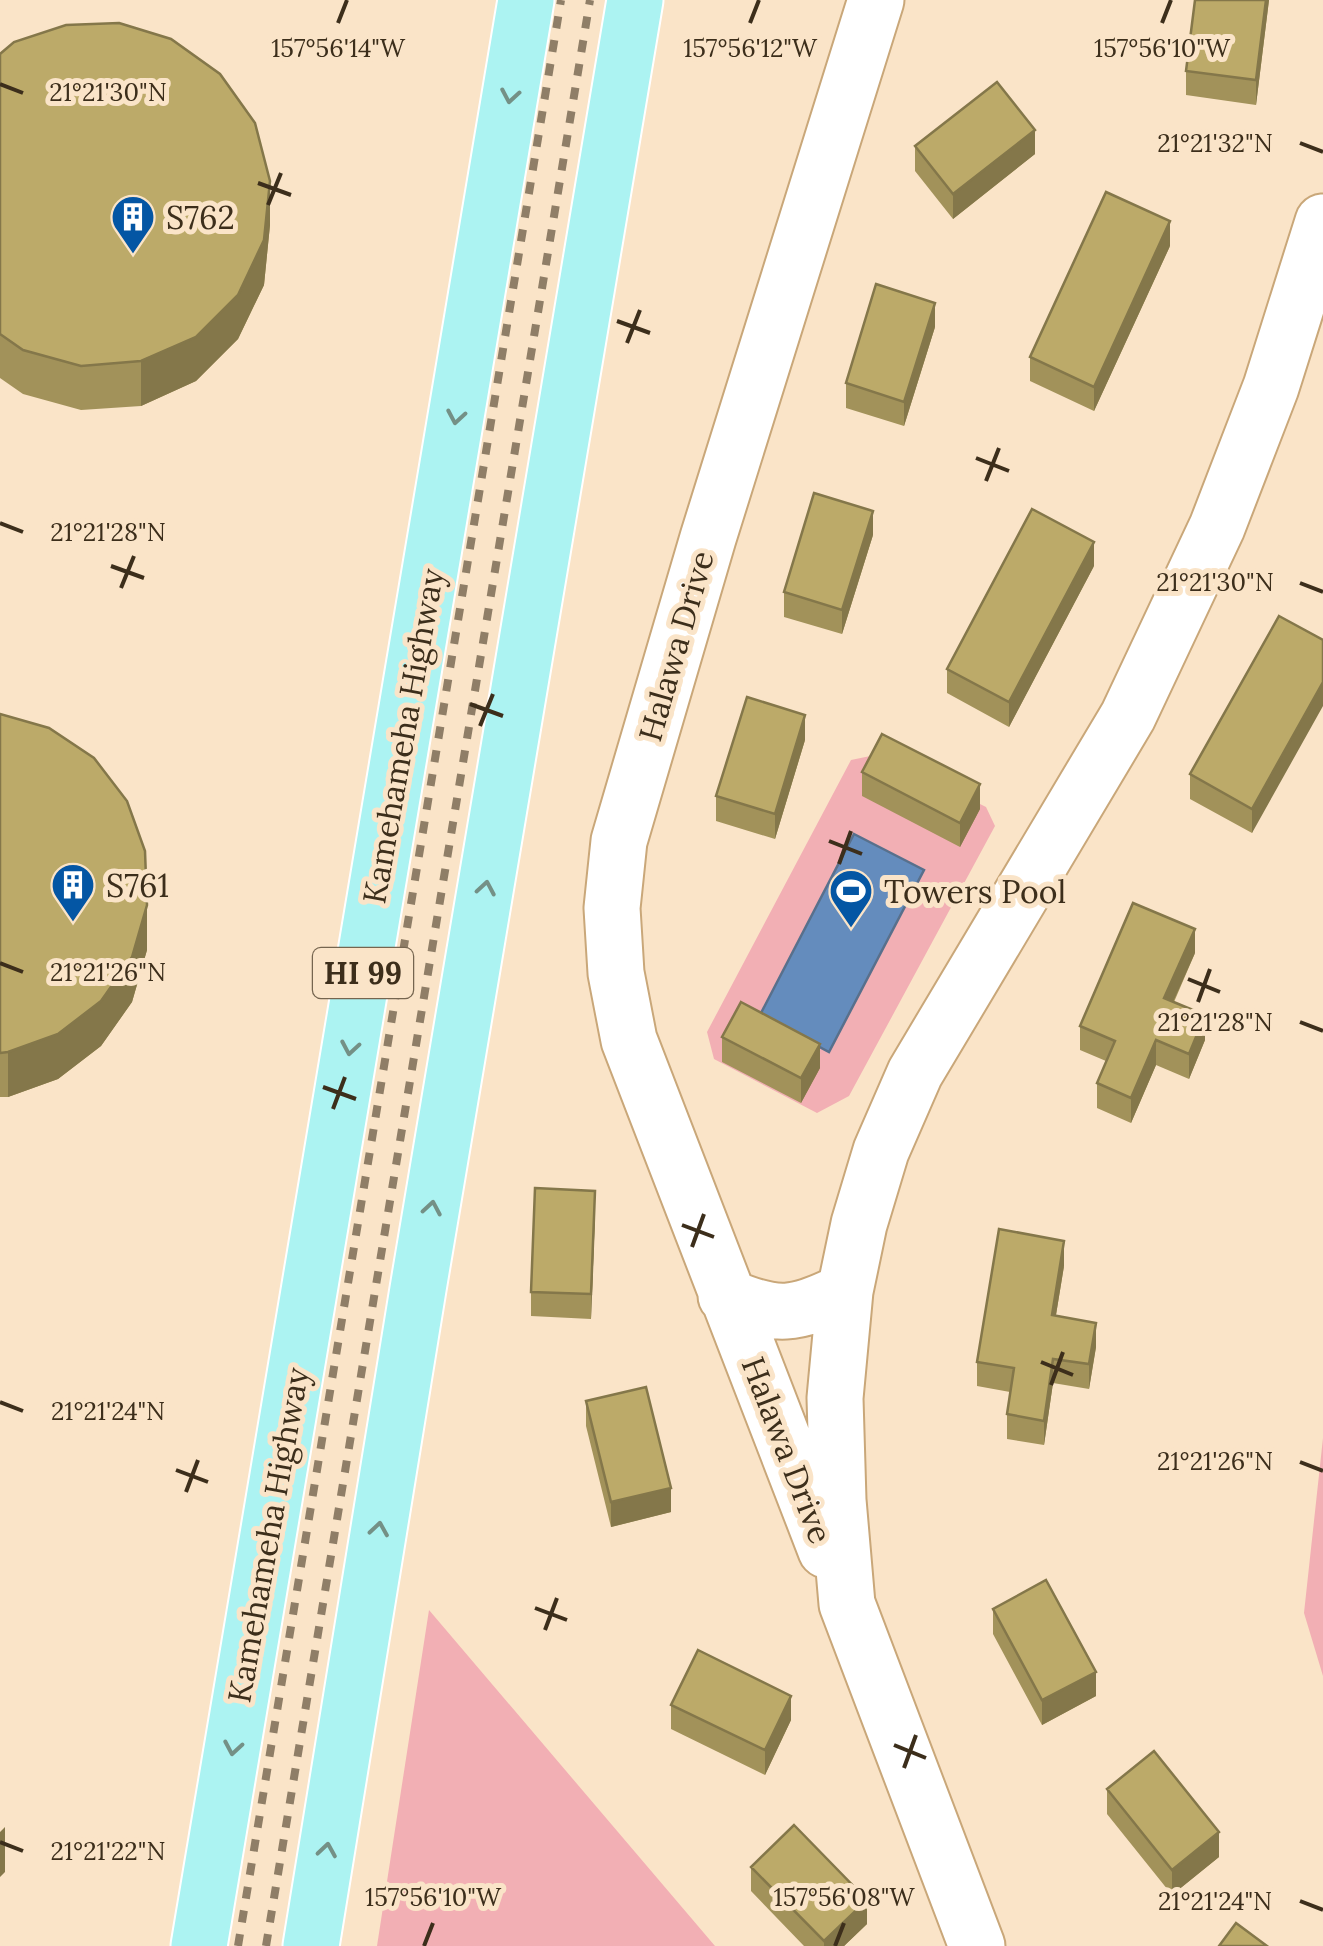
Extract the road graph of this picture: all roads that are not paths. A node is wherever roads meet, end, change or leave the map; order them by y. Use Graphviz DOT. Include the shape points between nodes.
graph roads {
  1 [pos="526,0"];
  2 [pos="636,0"];
  3 [pos="876,0"];
  4 [pos="1323,222"];
  5 [pos="845,1290"];
  6 [pos="726,1296"];
  7 [pos="847,1604"];
  8 [pos="199,1946"];
  9 [pos="311,1946"];
  10 [pos="977,1946"];
  1 -- 8 [label="main road, Kamehameha Highway / HI 99, one-way"];
  9 -- 2 [label="main road, one-way"];
  3 -- 6 [label="street, Halawa Drive" via="619,840 612,908 628,1040"];
  4 -- 5 [label="street" via="1217,526 1128,716 914,1073 881,1151"];
  5 -- 6 [label="street, Halawa Drive" via="790,1312 756,1309"];
  5 -- 7 [label="street" via="835,1398"];
  6 -- 7 [label="street, Halawa Drive"];
  7 -- 10 [label="street, Halawa Drive"];
}
